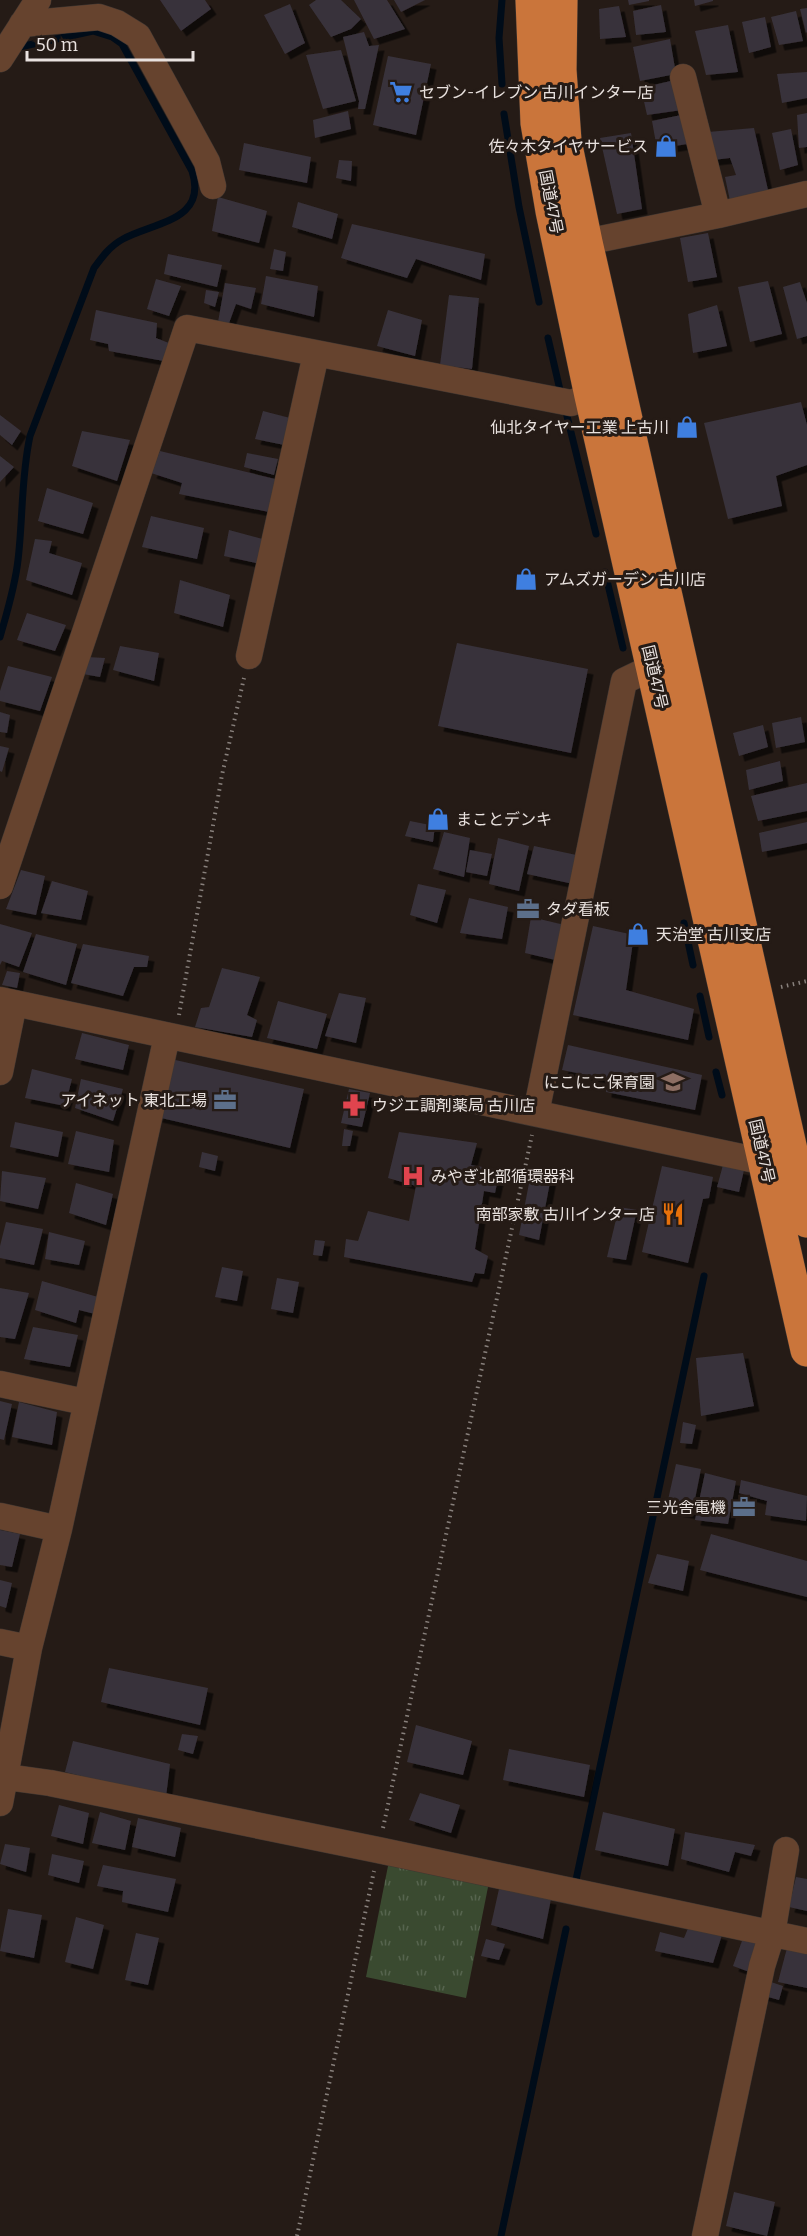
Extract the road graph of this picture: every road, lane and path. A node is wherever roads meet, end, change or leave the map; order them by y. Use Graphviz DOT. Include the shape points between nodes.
graph roads {
  1 [pos="38,0"];
  2 [pos="532,0"];
  3 [pos="561,0"];
  4 [pos="10,43"];
  5 [pos="683,77"];
  6 [pos="213,186"];
  7 [pos="807,194"];
  8 [pos="718,215"];
  9 [pos="586,242"];
  10 [pos="316,354"];
  11 [pos="591,396"];
  12 [pos="249,656"];
  13 [pos="653,667"];
  14 [pos="0,886"];
  15 [pos="7,1001"];
  16 [pos="171,1036"];
  17 [pos="0,1072"];
  18 [pos="536,1113"];
  19 [pos="789,1165"];
  20 [pos="807,1221"];
  21 [pos="807,1350"];
  22 [pos="0,1384"];
  23 [pos="86,1402"];
  24 [pos="0,1516"];
  25 [pos="59,1529"];
  26 [pos="0,1642"];
  27 [pos="29,1648"];
  28 [pos="3,1777"];
  29 [pos="0,1803"];
  30 [pos="378,1850"];
  31 [pos="786,1850"];
  32 [pos="772,1934"];
  33 [pos="807,1941"];
  34 [pos="297,2236"];
  35 [pos="705,2236"];
  1 -- 4 [label="street"];
  2 -- 11 [label="highway, 国道47号" via="537,123"];
  3 -- 9 [label="highway, 国道47号" via="560,70 566,141"];
  4 -- 6 [label="street" via="99,17 138,36 207,162"];
  5 -- 8 [label="street"];
  7 -- 8 [label="street"];
  8 -- 9 [label="street"];
  9 -- 19 [label="highway, 国道47号"];
  10 -- 11 [label="street" via="571,403"];
  10 -- 12 [label="street"];
  10 -- 14 [label="street" via="187,328"];
  11 -- 13 [label="highway, 国道47号"];
  12 -- 16 [label="path"];
  13 -- 18 [label="street" via="624,681"];
  13 -- 19 [label="highway, 国道47号"];
  15 -- 16 [label="street"];
  15 -- 17 [label="street"];
  16 -- 18 [label="street"];
  16 -- 23 [label="street"];
  18 -- 19 [label="street"];
  18 -- 30 [label="path"];
  19 -- 20 [label="highway, 国道47号"];
  19 -- 21 [label="highway, 国道47号"];
  22 -- 23 [label="street"];
  23 -- 25 [label="street"];
  24 -- 25 [label="street"];
  25 -- 27 [label="street"];
  26 -- 27 [label="street"];
  27 -- 28 [label="street"];
  28 -- 29 [label="street"];
  28 -- 30 [label="street" via="50,1783"];
  30 -- 32 [label="street"];
  30 -- 34 [label="path"];
  31 -- 32 [label="street"];
  32 -- 33 [label="street"];
  32 -- 35 [label="street"];
}
